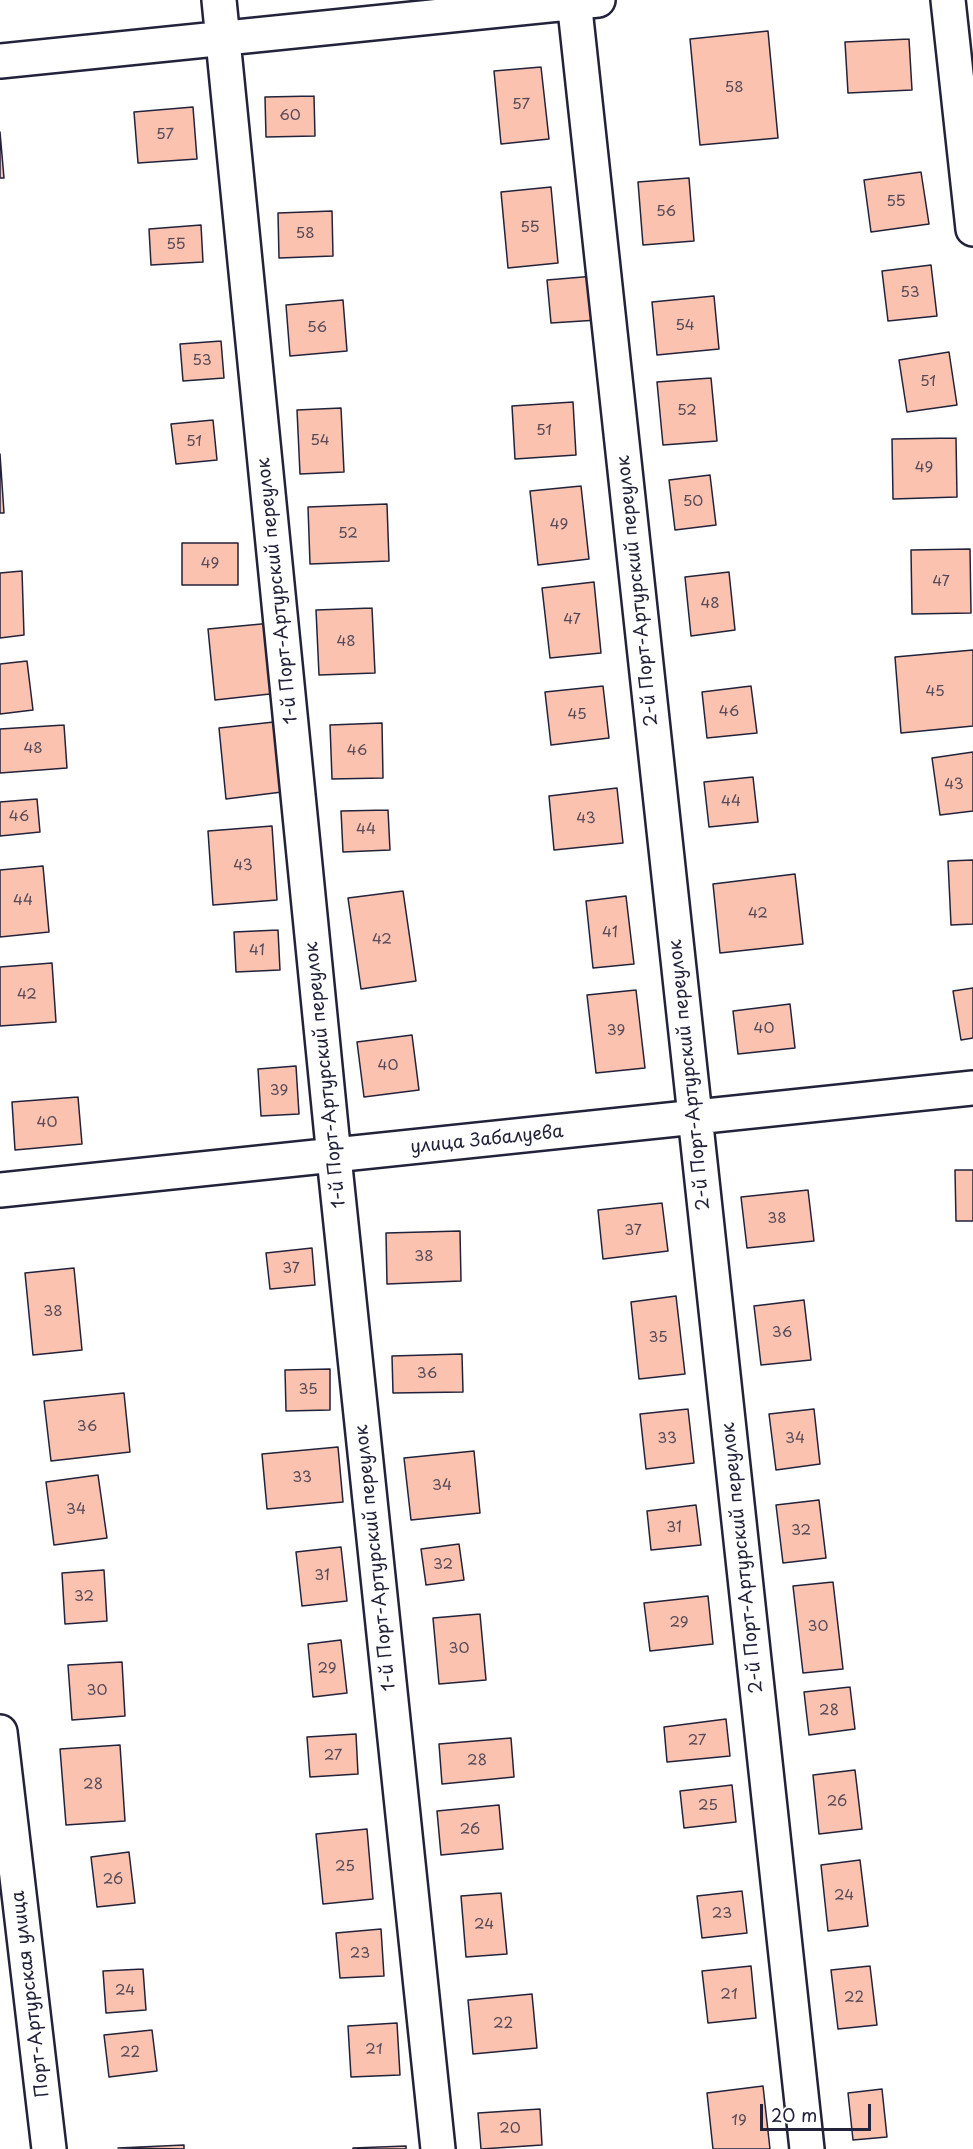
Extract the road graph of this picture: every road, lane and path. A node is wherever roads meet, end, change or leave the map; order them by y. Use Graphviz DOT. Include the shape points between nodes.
graph roads {
  1 [pos="219,0"];
  2 [pos="948,0"];
  3 [pos="582,1"];
  4 [pos="223,38"];
  5 [pos="0,61"];
  6 [pos="973,229"];
  7 [pos="973,1088"];
  8 [pos="695,1118"];
  9 [pos="334,1156"];
  10 [pos="0,1190"];
  11 [pos="0,1732"];
  12 [pos="49,2149"];
  13 [pos="438,2149"];
  14 [pos="807,2149"];
  1 -- 4 [label="street, 1-й Порт-Артурский переулок"];
  2 -- 6 [label="street"];
  3 -- 4 [label="street"];
  3 -- 8 [label="street, 2-й Порт-Артурский переулок"];
  4 -- 5 [label="street"];
  4 -- 9 [label="street, 1-й Порт-Артурский переулок"];
  7 -- 8 [label="street, улица Забалуева"];
  8 -- 9 [label="street, улица Забалуева"];
  8 -- 14 [label="street, 2-й Порт-Артурский переулок"];
  9 -- 10 [label="street, улица Забалуева"];
  9 -- 13 [label="street, 1-й Порт-Артурский переулок"];
  11 -- 12 [label="street, Порт-Артурская улица"];
}
